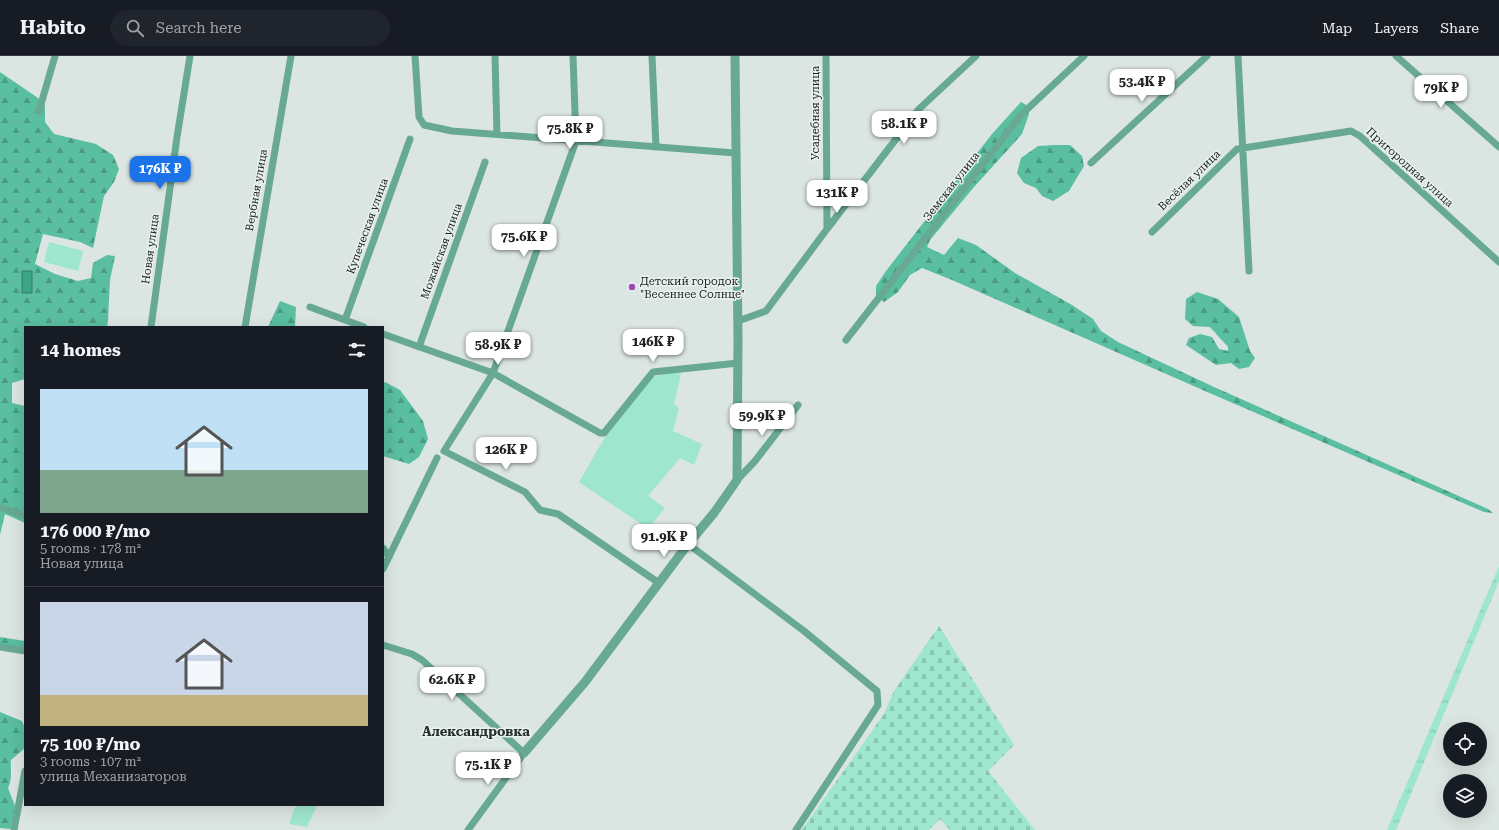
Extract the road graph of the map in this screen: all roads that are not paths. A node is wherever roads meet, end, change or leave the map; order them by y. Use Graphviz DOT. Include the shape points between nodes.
graph roads {
  1 [pos="55,56"];
  2 [pos="190,56"];
  3 [pos="291,56"];
  4 [pos="415,56"];
  5 [pos="494,56"];
  6 [pos="573,56"];
  7 [pos="652,56"];
  8 [pos="735,56"];
  9 [pos="826,56"];
  10 [pos="976,56"];
  11 [pos="1084,56"];
  12 [pos="1207,56"];
  13 [pos="1238,56"];
  14 [pos="1396,56"];
  15 [pos="39,111"];
  16 [pos="497,134"];
  17 [pos="410,139"];
  18 [pos="576,141"];
  19 [pos="656,147"];
  20 [pos="1243,147"];
  21 [pos="1499,147"];
  22 [pos="736,153"];
  23 [pos="485,162"];
  24 [pos="1091,163"];
  25 [pos="827,228"];
  26 [pos="1152,232"];
  27 [pos="1499,262"];
  28 [pos="1249,271"];
  29 [pos="310,307"];
  30 [pos="345,320"];
  31 [pos="738,321"];
  32 [pos="151,326"];
  33 [pos="245,326"];
  34 [pos="361,326"];
  35 [pos="384,334"];
  36 [pos="846,340"];
  37 [pos="419,347"];
  38 [pos="738,363"];
  39 [pos="493,373"];
  40 [pos="798,405"];
  41 [pos="437,458"];
  42 [pos="737,480"];
  43 [pos="0,507"];
  44 [pos="24,516"];
  45 [pos="688,544"];
  46 [pos="384,550"];
  47 [pos="389,557"];
  48 [pos="384,567"];
  49 [pos="659,583"];
  50 [pos="384,645"];
  51 [pos="0,647"];
  52 [pos="24,651"];
  53 [pos="524,753"];
  54 [pos="24,776"];
  55 [pos="14,830"];
  56 [pos="468,830"];
  57 [pos="796,830"];
  1 -- 15 [label="street"];
  2 -- 32 [label="street, Новая улица"];
  3 -- 33 [label="street, Вербная улица"];
  4 -- 16 [label="street" via="418,117 424,125 452,131"];
  5 -- 16 [label="street"];
  6 -- 18 [label="street"];
  7 -- 19 [label="street"];
  8 -- 22 [label="street"];
  9 -- 25 [label="street, Усадебная улица"];
  10 -- 25 [label="street" via="919,109"];
  11 -- 36 [label="street, Земская улица" via="1021,115"];
  12 -- 24 [label="street"];
  13 -- 20 [label="street"];
  14 -- 21 [label="street"];
  16 -- 18 [label="street"];
  17 -- 30 [label="street, Купеческая улица"];
  18 -- 19 [label="street"];
  18 -- 39 [label="street"];
  19 -- 22 [label="street"];
  20 -- 26 [label="street, Весёлая улица" via="1237,148"];
  20 -- 27 [label="street, Пригородная улица" via="1351,132 1360,136"];
  20 -- 28 [label="street"];
  22 -- 31 [label="street"];
  23 -- 37 [label="street, Можайская улица"];
  25 -- 31 [label="street" via="766,311"];
  29 -- 30 [label="street"];
  30 -- 34 [label="street"];
  31 -- 38 [label="street"];
  35 -- 37 [label="street"];
  37 -- 39 [label="street"];
  38 -- 39 [label="street" via="652,372 604,432 600,433"];
  38 -- 42 [label="street"];
  39 -- 49 [label="street" via="444,451 526,492 540,510 558,514"];
  40 -- 42 [label="street"];
  41 -- 47 [label="street"];
  42 -- 45 [label="street"];
  43 -- 44 [label="street"];
  45 -- 49 [label="street"];
  45 -- 57 [label="street" via="804,631 877,691 878,705"];
  46 -- 47 [label="street"];
  47 -- 48 [label="street"];
  49 -- 53 [label="street" via="585,682"];
  50 -- 53 [label="street" via="422,660"];
  51 -- 52 [label="street"];
  53 -- 56 [label="street"];
  54 -- 55 [label="street"];
}
